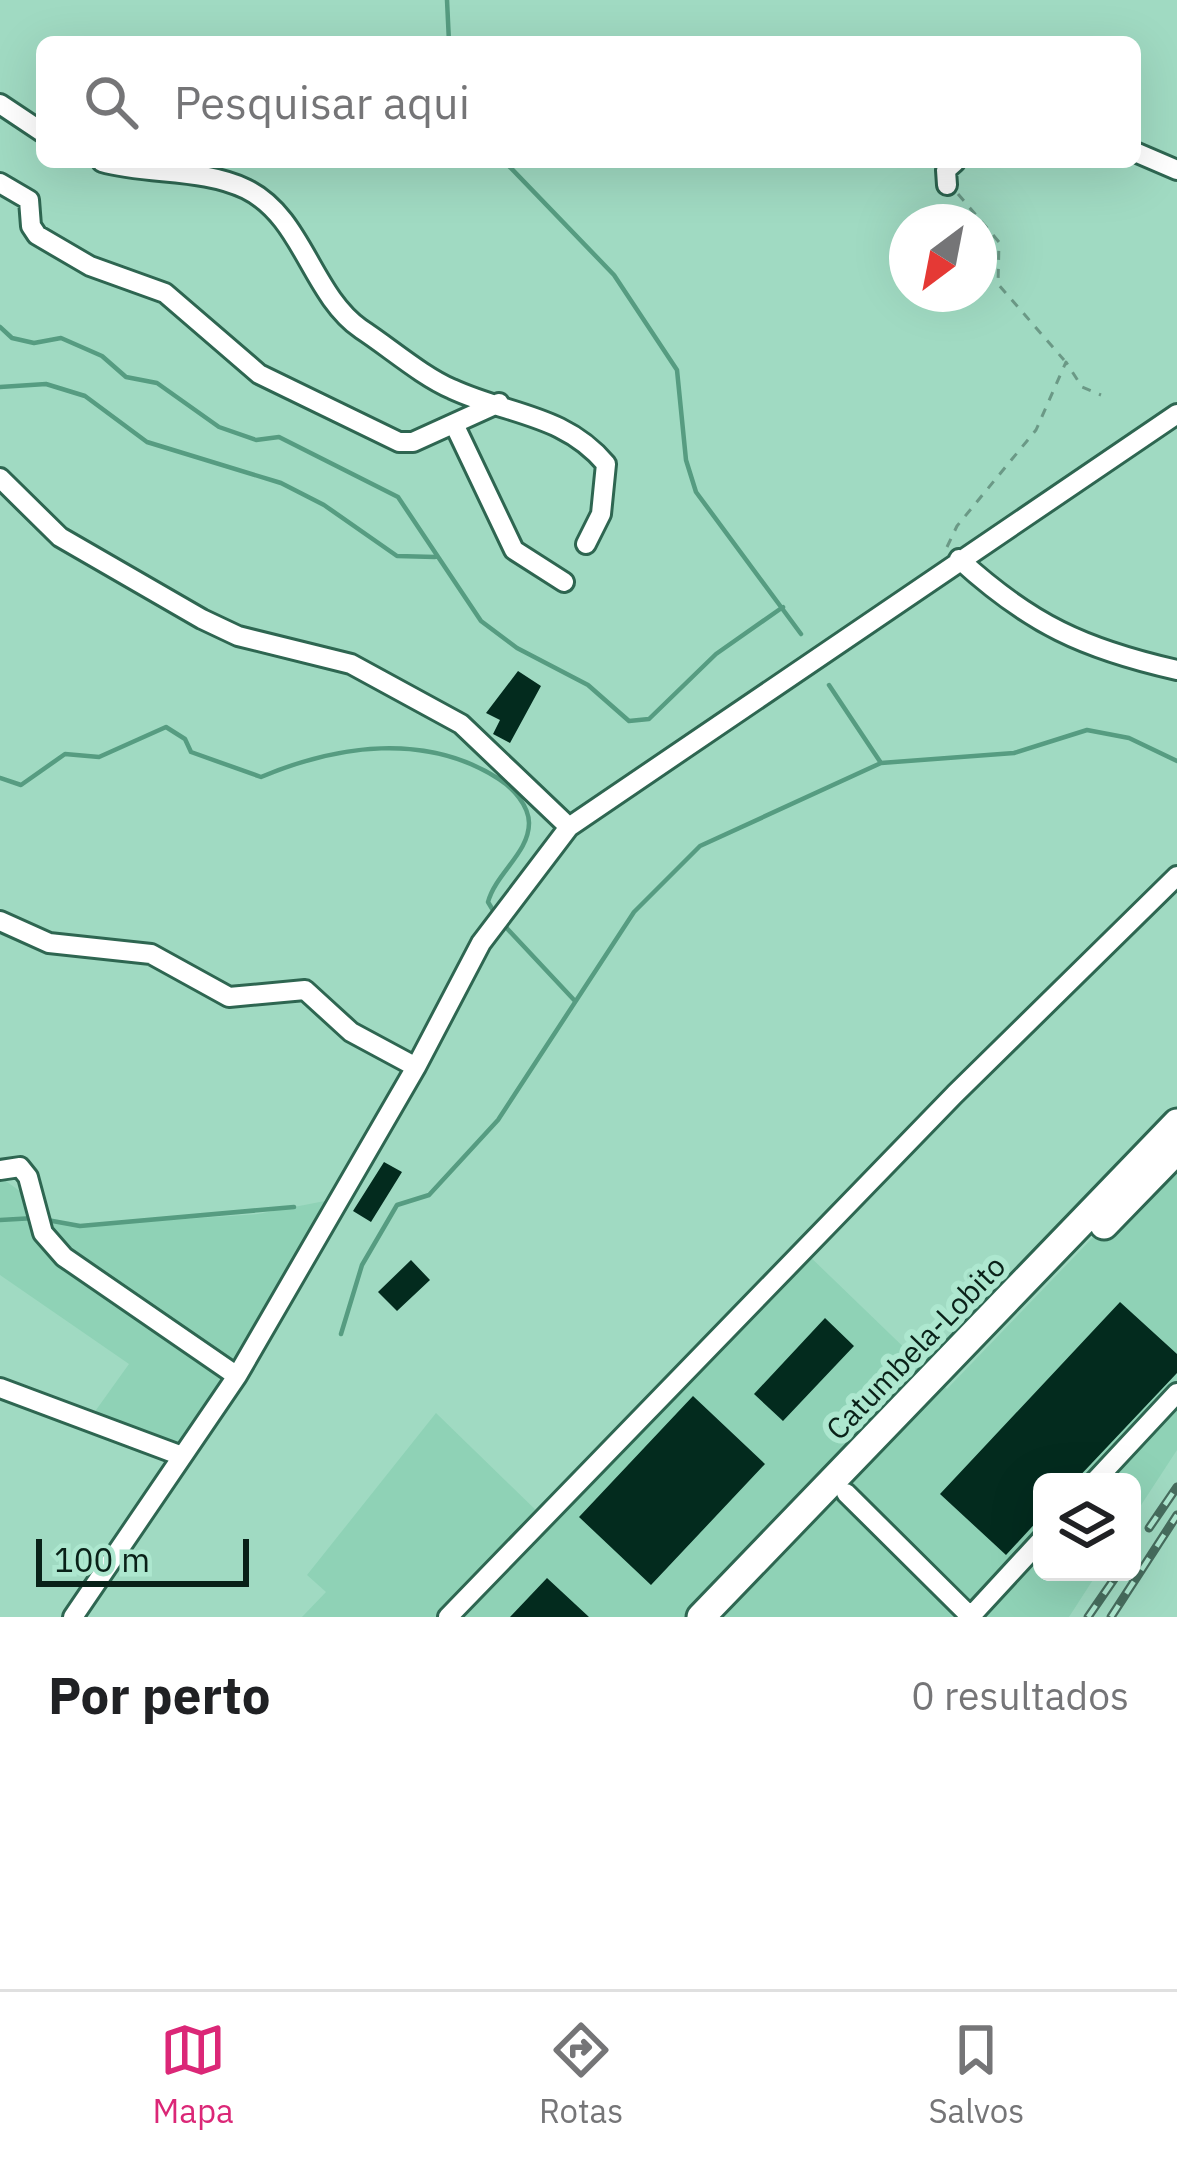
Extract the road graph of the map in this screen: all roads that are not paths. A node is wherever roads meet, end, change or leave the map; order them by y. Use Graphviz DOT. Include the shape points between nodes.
graph roads {
  1 [pos="0,104"];
  2 [pos="36,128"];
  3 [pos="1141,155"];
  4 [pos="141,168"];
  5 [pos="948,168"];
  6 [pos="1177,170"];
  7 [pos="0,183"];
  8 [pos="947,185"];
  9 [pos="499,404"];
  10 [pos="1177,413"];
  11 [pos="454,424"];
  12 [pos="0,478"];
  13 [pos="586,544"];
  14 [pos="959,560"];
  15 [pos="564,582"];
  16 [pos="1177,670"];
  17 [pos="569,827"];
  18 [pos="1177,876"];
  19 [pos="0,921"];
  20 [pos="416,1067"];
  21 [pos="1177,1123"];
  22 [pos="1177,1150"];
  23 [pos="0,1170"];
  24 [pos="237,1376"];
  25 [pos="0,1388"];
  26 [pos="1177,1393"];
  27 [pos="182,1456"];
  28 [pos="1102,1473"];
  29 [pos="846,1493"];
  30 [pos="1033,1549"];
  31 [pos="73,1617"];
  32 [pos="448,1617"];
  33 [pos="701,1617"];
  34 [pos="727,1617"];
  35 [pos="970,1617"];
  1 -- 2 [label="street"];
  3 -- 6 [label="street"];
  4 -- 9 [label="street" via="224,181 259,196 358,327 435,381"];
  5 -- 8 [label="street"];
  7 -- 11 [label="street" via="29,200 37,236 165,293 259,374 399,442"];
  9 -- 11 [label="street"];
  9 -- 13 [label="street" via="571,429 606,464 602,514"];
  10 -- 14 [label="street"];
  11 -- 15 [label="street" via="514,550"];
  12 -- 17 [label="street" via="60,537 202,619 351,664 461,724"];
  14 -- 16 [label="street" via="1013,607 1080,644"];
  14 -- 17 [label="street"];
  17 -- 20 [label="street" via="481,943"];
  18 -- 32 [label="street"];
  19 -- 20 [label="street" via="49,943 152,955 229,998 305,990 351,1032"];
  20 -- 24 [label="street"];
  21 -- 33 [label="highway, Catumbela-Lobito"];
  22 -- 29 [label="highway, Catumbela-Lobito"];
  23 -- 24 [label="street" via="20,1167 43,1233 64,1257"];
  24 -- 27 [label="street"];
  25 -- 27 [label="street"];
  26 -- 28 [label="street"];
  27 -- 31 [label="street"];
  29 -- 34 [label="highway, Catumbela-Lobito"];
  29 -- 35 [label="street"];
  30 -- 35 [label="street"];
}
